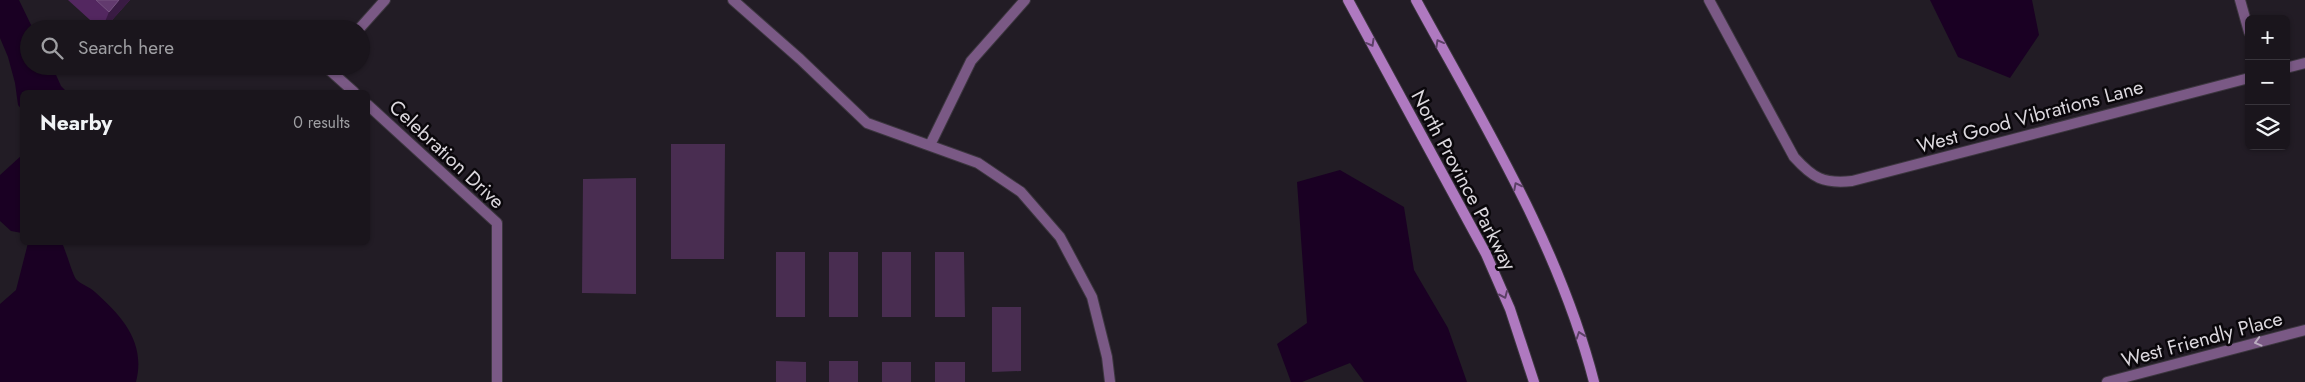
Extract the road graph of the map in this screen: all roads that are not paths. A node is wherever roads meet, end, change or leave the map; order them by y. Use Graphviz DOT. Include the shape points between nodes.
graph roads {
  1 [pos="385,0"];
  2 [pos="733,0"];
  3 [pos="1025,0"];
  4 [pos="1348,0"];
  5 [pos="1416,0"];
  6 [pos="1709,0"];
  7 [pos="2240,0"];
  8 [pos="2245,18"];
  9 [pos="367,20"];
  10 [pos="2305,62"];
  11 [pos="2290,67"];
  12 [pos="336,75"];
  13 [pos="2245,79"];
  14 [pos="352,90"];
  15 [pos="370,107"];
  16 [pos="930,145"];
  17 [pos="2305,330"];
  18 [pos="497,382"];
  19 [pos="1110,382"];
  20 [pos="1534,382"];
  21 [pos="1594,382"];
  22 [pos="2107,382"];
  1 -- 9 [label="street"];
  2 -- 16 [label="street" via="868,123"];
  3 -- 16 [label="street" via="971,61"];
  4 -- 20 [label="street, North Province Parkway, one-way" via="1486,254 1510,309"];
  21 -- 5 [label="street, North Province Parkway, one-way" via="1567,296 1541,233"];
  6 -- 13 [label="street, West Good Vibrations Lane" via="1794,157 1819,180 1852,181"];
  7 -- 8 [label="street"];
  10 -- 11 [label="street"];
  12 -- 14 [label="street"];
  15 -- 18 [label="street, Celebration Drive" via="497,223"];
  16 -- 19 [label="street" via="978,162 1021,192 1060,237 1092,297"];
  17 -- 22 [label="street, West Friendly Place, one-way"];
}
